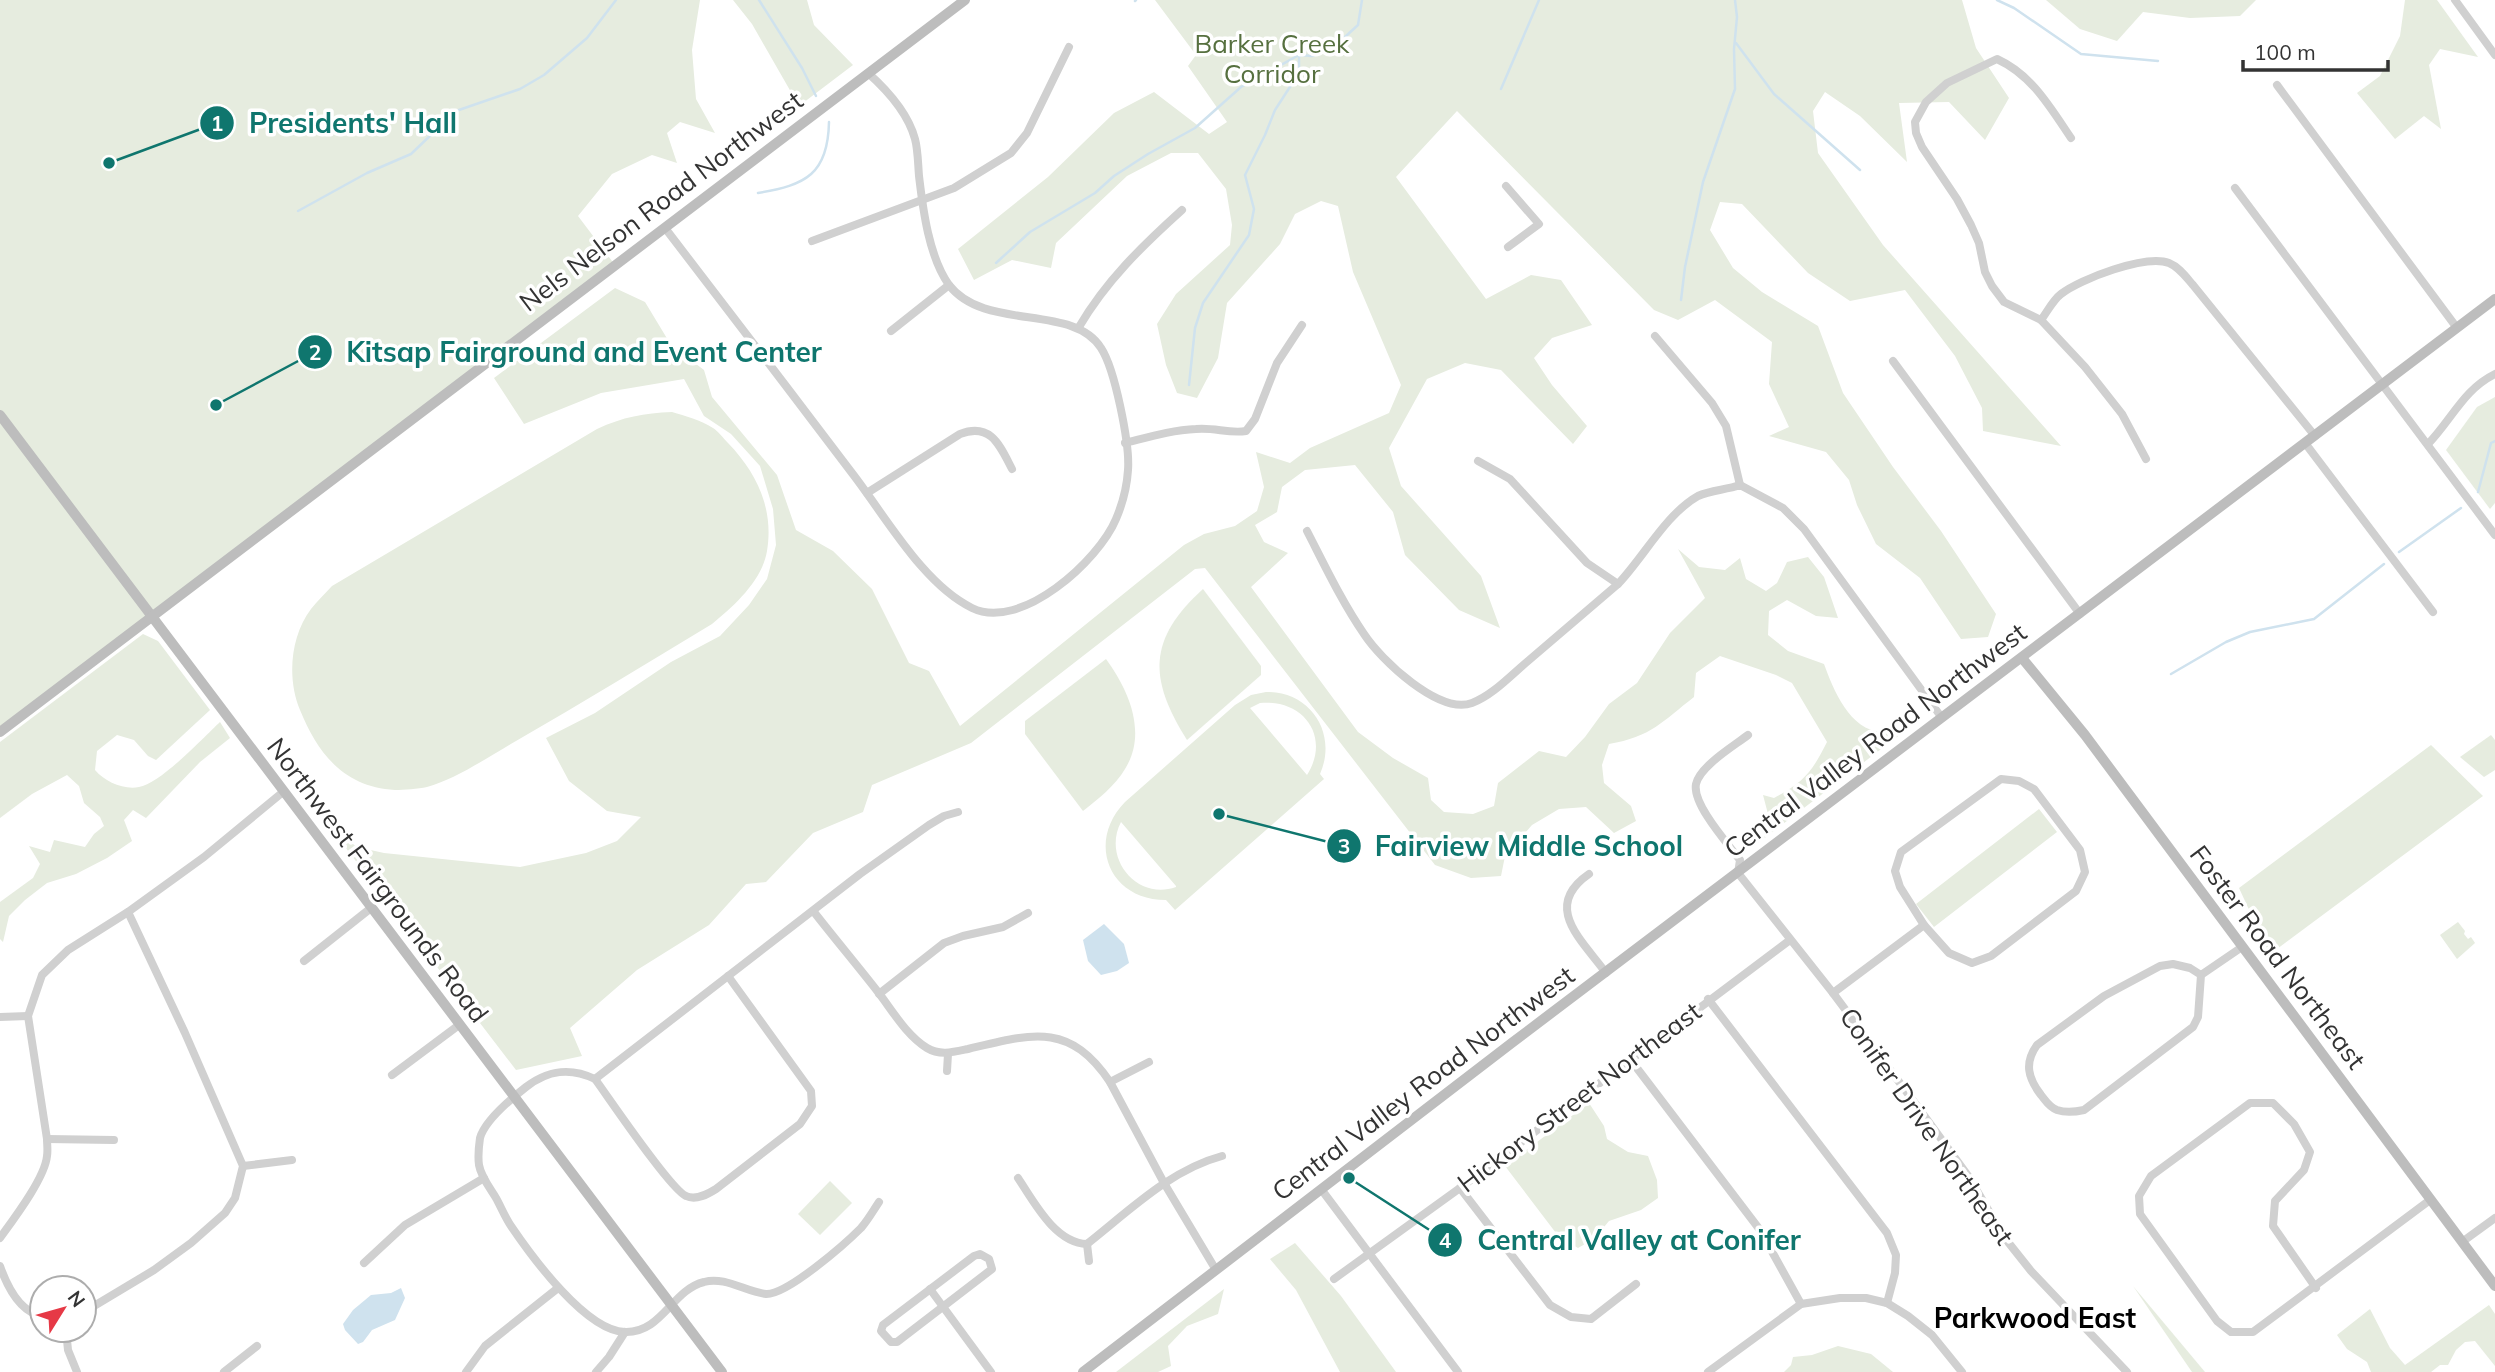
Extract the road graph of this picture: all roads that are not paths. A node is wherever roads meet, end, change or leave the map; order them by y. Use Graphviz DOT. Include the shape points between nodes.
graph roads {
  1 [pos="965,0"];
  2 [pos="2455,0"];
  3 [pos="1069,47"];
  4 [pos="2495,55"];
  5 [pos="868,73"];
  6 [pos="2277,85"];
  7 [pos="2071,138"];
  8 [pos="1506,186"];
  9 [pos="2235,188"];
  10 [pos="922,200"];
  11 [pos="1182,210"];
  12 [pos="665,228"];
  13 [pos="812,241"];
  14 [pos="1508,247"];
  15 [pos="950,285"];
  16 [pos="2495,299"];
  17 [pos="2041,320"];
  18 [pos="1302,325"];
  19 [pos="1079,327"];
  20 [pos="2457,328"];
  21 [pos="891,331"];
  22 [pos="1655,336"];
  23 [pos="1893,361"];
  24 [pos="2495,373"];
  25 [pos="2382,384"];
  26 [pos="0,415"];
  27 [pos="2315,436"];
  28 [pos="1125,443"];
  29 [pos="2305,443"];
  30 [pos="2428,444"];
  31 [pos="2146,459"];
  32 [pos="1478,461"];
  33 [pos="1012,470"];
  34 [pos="1740,485"];
  35 [pos="867,493"];
  36 [pos="1307,531"];
  37 [pos="2495,535"];
  38 [pos="1618,584"];
  39 [pos="2433,612"];
  40 [pos="2080,614"];
  41 [pos="152,619"];
  42 [pos="2022,658"];
  43 [pos="1942,718"];
  44 [pos="0,732"];
  45 [pos="1748,735"];
  46 [pos="283,792"];
  47 [pos="958,812"];
  48 [pos="1738,873"];
  49 [pos="1589,874"];
  50 [pos="371,908"];
  51 [pos="128,912"];
  52 [pos="814,912"];
  53 [pos="1028,912"];
  54 [pos="1924,925"];
  55 [pos="1790,940"];
  56 [pos="2242,947"];
  57 [pos="304,961"];
  58 [pos="1606,973"];
  59 [pos="2201,975"];
  60 [pos="728,976"];
  61 [pos="879,993"];
  62 [pos="1833,993"];
  63 [pos="1708,999"];
  64 [pos="28,1016"];
  65 [pos="0,1017"];
  66 [pos="459,1025"];
  67 [pos="948,1054"];
  68 [pos="1630,1059"];
  69 [pos="1149,1062"];
  70 [pos="947,1070"];
  71 [pos="392,1075"];
  72 [pos="595,1079"];
  73 [pos="1110,1082"];
  74 [pos="513,1096"];
  75 [pos="47,1139"];
  76 [pos="114,1140"];
  77 [pos="1222,1156"];
  78 [pos="292,1160"];
  79 [pos="243,1166"];
  80 [pos="484,1178"];
  81 [pos="1018,1178"];
  82 [pos="1164,1183"];
  83 [pos="1460,1188"];
  84 [pos="1321,1189"];
  85 [pos="2430,1200"];
  86 [pos="879,1202"];
  87 [pos="2495,1218"];
  88 [pos="0,1238"];
  89 [pos="2462,1242"];
  90 [pos="1087,1244"];
  91 [pos="1369,1255"];
  92 [pos="1088,1261"];
  93 [pos="365,1263"];
  94 [pos="0,1266"];
  95 [pos="1216,1270"];
  96 [pos="1334,1279"];
  97 [pos="1636,1284"];
  98 [pos="2495,1286"];
  99 [pos="558,1288"];
  100 [pos="2316,1288"];
  101 [pos="930,1289"];
  102 [pos="1887,1303"];
  103 [pos="98,1304"];
  104 [pos="1801,1304"];
  105 [pos="672,1306"];
  106 [pos="943,1307"];
  107 [pos="28,1308"];
  108 [pos="625,1332"];
  109 [pos="67,1344"];
  110 [pos="257,1346"];
  111 [pos="715,1370"];
  112 [pos="78,1372"];
  113 [pos="223,1372"];
  114 [pos="466,1372"];
  115 [pos="596,1372"];
  116 [pos="991,1372"];
  117 [pos="1083,1372"];
  118 [pos="1458,1372"];
  119 [pos="1708,1372"];
  120 [pos="1962,1372"];
  121 [pos="2127,1372"];
  1 -- 5 [label="main road, Nels Nelson Road Northwest"];
  2 -- 4 [label="street"];
  3 -- 10 [label="street" via="1027,133 1011,153 954,188"];
  5 -- 10 [label="street" via="896,103 915,138"];
  5 -- 12 [label="main road, Nels Nelson Road Northwest"];
  6 -- 20 [label="street"];
  7 -- 17 [label="street" via="2037,87 1997,59 1947,83 1926,102 1915,122 1923,147 1971,225 1992,286 2004,302"];
  8 -- 14 [label="street" via="1539,223"];
  9 -- 25 [label="street"];
  10 -- 13 [label="street"];
  10 -- 15 [label="street" via="930,238"];
  11 -- 19 [label="street" via="1111,278"];
  12 -- 35 [label="street"];
  12 -- 41 [label="main road, Nels Nelson Road Northwest"];
  15 -- 19 [label="street" via="982,309"];
  15 -- 21 [label="street"];
  16 -- 20 [label="main road, Central Valley Road Northwest"];
  17 -- 27 [label="street" via="2060,295 2093,278 2145,262 2168,263 2193,285"];
  17 -- 31 [label="street" via="2122,414"];
  18 -- 28 [label="street" via="1277,363 1246,431 1196,429"];
  19 -- 28 [label="street" via="1095,339 1108,360"];
  20 -- 25 [label="main road, Central Valley Road Northwest"];
  22 -- 34 [label="street" via="1726,426"];
  23 -- 40 [label="street"];
  24 -- 30 [label="street" via="2471,389"];
  25 -- 27 [label="main road, Central Valley Road Northwest"];
  25 -- 30 [label="street"];
  26 -- 41 [label="main road, Northwest Fairgrounds Road"];
  27 -- 29 [label="main road, Central Valley Road Northwest"];
  28 -- 35 [label="street" via="1128,470 1119,509 1101,545 1087,563 1053,590 1002,612 972,608 944,589 923,570"];
  29 -- 39 [label="street"];
  29 -- 40 [label="main road, Central Valley Road Northwest"];
  30 -- 37 [label="street"];
  32 -- 38 [label="street" via="1510,479 1587,564"];
  33 -- 35 [label="street" via="996,441 973,429"];
  34 -- 38 [label="street" via="1688,503"];
  34 -- 43 [label="street" via="1783,508 1804,529"];
  36 -- 38 [label="street" via="1365,636 1424,691 1451,704 1470,704 1502,683"];
  40 -- 42 [label="main road, Central Valley Road Northwest"];
  41 -- 44 [label="main road, Nels Nelson Road Northwest"];
  41 -- 46 [label="main road, Northwest Fairgrounds Road"];
  42 -- 43 [label="main road, Central Valley Road Northwest"];
  42 -- 56 [label="main road, Foster Road Northeast"];
  43 -- 48 [label="main road, Central Valley Road Northwest"];
  45 -- 48 [label="street, Conifer Drive Northeast" via="1714,760 1696,784 1700,805 1740,860"];
  46 -- 50 [label="main road, Northwest Fairgrounds Road"];
  46 -- 51 [label="street"];
  47 -- 52 [label="street" via="929,825"];
  48 -- 55 [label="street, Conifer Drive Northeast"];
  48 -- 58 [label="main road, Central Valley Road Northwest"];
  49 -- 58 [label="street" via="1569,895 1566,913"];
  50 -- 57 [label="street"];
  50 -- 66 [label="main road, Northwest Fairgrounds Road"];
  51 -- 64 [label="street" via="51,964 37,985"];
  51 -- 79 [label="street"];
  52 -- 60 [label="street"];
  52 -- 61 [label="street"];
  53 -- 61 [label="street" via="1003,927 944,943"];
  54 -- 54 [label="street" via="1900,887 1895,871 1901,852 2001,779 2034,789 2080,850 2085,872 2076,891 1992,956 1972,963 1949,953"];
  54 -- 62 [label="street"];
  55 -- 62 [label="street, Conifer Drive Northeast"];
  55 -- 63 [label="street, Hickory Street Northeast"];
  56 -- 59 [label="street"];
  56 -- 85 [label="main road, Foster Road Northeast"];
  58 -- 84 [label="main road, Central Valley Road Northwest"];
  59 -- 59 [label="street" via="2173,964 2160,966 2104,996 2037,1045 2028,1065 2032,1083 2056,1109 2084,1110 2193,1027"];
  60 -- 72 [label="street"];
  60 -- 72 [label="street" via="811,1091 813,1106 800,1124 716,1189 690,1198"];
  61 -- 67 [label="street" via="917,1040"];
  62 -- 121 [label="street, Conifer Drive Northeast" via="1969,1177 2004,1237"];
  63 -- 68 [label="street, Hickory Street Northeast"];
  63 -- 102 [label="street" via="1887,1233 1896,1255"];
  64 -- 65 [label="street"];
  64 -- 75 [label="street"];
  66 -- 71 [label="street"];
  66 -- 74 [label="main road, Northwest Fairgrounds Road"];
  67 -- 70 [label="street"];
  67 -- 73 [label="street" via="1004,1040 1051,1036 1084,1053"];
  68 -- 83 [label="street, Hickory Street Northeast"];
  68 -- 104 [label="street" via="1760,1230"];
  69 -- 73 [label="street"];
  72 -- 74 [label="street" via="568,1070 535,1080"];
  73 -- 82 [label="street"];
  74 -- 80 [label="street" via="480,1137 479,1164"];
  74 -- 105 [label="main road, Northwest Fairgrounds Road"];
  75 -- 76 [label="street"];
  75 -- 88 [label="street" via="47,1158 40,1176"];
  77 -- 82 [label="street"];
  78 -- 79 [label="street"];
  79 -- 103 [label="street" via="235,1198 225,1213 154,1270"];
  80 -- 93 [label="street" via="405,1225"];
  80 -- 99 [label="street" via="509,1223"];
  81 -- 90 [label="street" via="1064,1237"];
  82 -- 90 [label="street"];
  82 -- 95 [label="street"];
  83 -- 91 [label="street, Hickory Street Northeast"];
  83 -- 97 [label="street" via="1550,1305 1571,1317 1591,1319"];
  84 -- 91 [label="street"];
  84 -- 95 [label="main road, Central Valley Road Northwest"];
  85 -- 89 [label="main road, Foster Road Northeast"];
  85 -- 100 [label="street"];
  86 -- 105 [label="street" via="861,1228 781,1291 764,1294 704,1282"];
  87 -- 89 [label="street"];
  89 -- 98 [label="main road, Foster Road Northeast"];
  90 -- 92 [label="street"];
  91 -- 96 [label="street, Hickory Street Northeast"];
  91 -- 118 [label="street"];
  94 -- 107 [label="street" via="14,1295"];
  95 -- 117 [label="main road, Central Valley Road Northwest"];
  99 -- 108 [label="street" via="592,1318"];
  99 -- 114 [label="street" via="485,1346"];
  100 -- 100 [label="street" via="2273,1226 2275,1201 2304,1170 2310,1152 2294,1124 2273,1103 2250,1103 2151,1176 2139,1196 2140,1214 2217,1321 2231,1332 2253,1332"];
  101 -- 106 [label="street"];
  101 -- 106 [label="street" via="974,1256 989,1259 992,1269"];
  101 -- 106 [label="street" via="883,1325 886,1338 897,1342"];
  102 -- 104 [label="street" via="1840,1298"];
  102 -- 120 [label="street" via="1932,1335"];
  104 -- 119 [label="street"];
  105 -- 108 [label="street" via="645,1328"];
  105 -- 111 [label="main road, Northwest Fairgrounds Road"];
  106 -- 116 [label="street"];
  108 -- 115 [label="street"];
  109 -- 112 [label="street"];
  110 -- 113 [label="street"];
}
